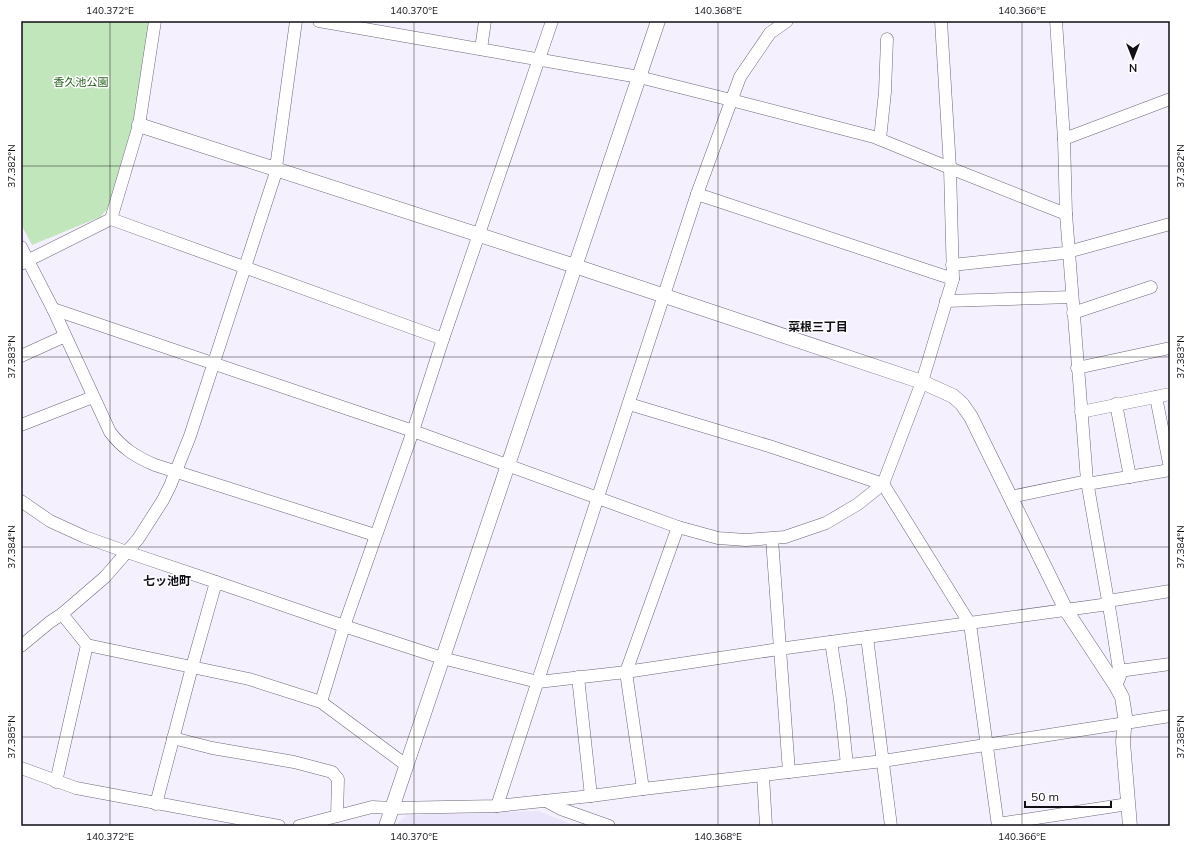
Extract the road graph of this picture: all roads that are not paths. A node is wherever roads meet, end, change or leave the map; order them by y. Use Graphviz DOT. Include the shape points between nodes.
graph roads {
  1 [pos="155,21"];
  2 [pos="296,21"];
  3 [pos="319,21"];
  4 [pos="485,21"];
  5 [pos="552,21"];
  6 [pos="658,21"];
  7 [pos="787,21"];
  8 [pos="941,21"];
  9 [pos="1056,21"];
  10 [pos="887,39"];
  11 [pos="481,50"];
  12 [pos="539,59"];
  13 [pos="639,77"];
  14 [pos="1170,99"];
  15 [pos="731,100"];
  16 [pos="139,125"];
  17 [pos="880,139"];
  18 [pos="1064,139"];
  19 [pos="276,168"];
  20 [pos="950,168"];
  21 [pos="697,194"];
  22 [pos="1066,214"];
  23 [pos="110,219"];
  24 [pos="1170,224"];
  25 [pos="480,235"];
  26 [pos="21,247"];
  27 [pos="1069,252"];
  28 [pos="24,262"];
  29 [pos="952,265"];
  30 [pos="575,266"];
  31 [pos="245,267"];
  32 [pos="953,279"];
  33 [pos="1151,287"];
  34 [pos="664,296"];
  35 [pos="1072,297"];
  36 [pos="946,301"];
  37 [pos="53,309"];
  38 [pos="1073,313"];
  39 [pos="65,336"];
  40 [pos="443,339"];
  41 [pos="1170,348"];
  42 [pos="21,356"];
  43 [pos="214,364"];
  44 [pos="1077,368"];
  45 [pos="922,382"];
  46 [pos="1170,394"];
  47 [pos="93,397"];
  48 [pos="1156,397"];
  49 [pos="629,404"];
  50 [pos="1116,404"];
  51 [pos="1081,412"];
  52 [pos="21,425"];
  53 [pos="412,431"];
  54 [pos="508,465"];
  55 [pos="1170,469"];
  56 [pos="177,472"];
  57 [pos="1130,477"];
  58 [pos="1087,483"];
  59 [pos="883,484"];
  60 [pos="1010,497"];
  61 [pos="597,498"];
  62 [pos="22,504"];
  63 [pos="678,528"];
  64 [pos="375,536"];
  65 [pos="772,539"];
  66 [pos="127,552"];
  67 [pos="216,582"];
  68 [pos="1170,591"];
  69 [pos="1109,602"];
  70 [pos="1066,610"];
  71 [pos="62,614"];
  72 [pos="970,624"];
  73 [pos="344,626"];
  74 [pos="867,637"];
  75 [pos="831,642"];
  76 [pos="87,645"];
  77 [pos="21,646"];
  78 [pos="779,649"];
  79 [pos="442,658"];
  80 [pos="1170,664"];
  81 [pos="192,667"];
  82 [pos="1119,671"];
  83 [pos="626,672"];
  84 [pos="578,677"];
  85 [pos="538,682"];
  86 [pos="1116,686"];
  87 [pos="321,702"];
  88 [pos="1170,716"];
  89 [pos="1125,723"];
  90 [pos="173,738"];
  91 [pos="986,744"];
  92 [pos="883,761"];
  93 [pos="406,765"];
  94 [pos="847,765"];
  95 [pos="21,768"];
  96 [pos="789,772"];
  97 [pos="763,776"];
  98 [pos="56,782"];
  99 [pos="643,789"];
  100 [pos="591,796"];
  101 [pos="546,801"];
  102 [pos="156,804"];
  103 [pos="1128,804"];
  104 [pos="497,806"];
  105 [pos="392,808"];
  106 [pos="337,816"];
  107 [pos="998,825"];
  108 [pos="275,826"];
  109 [pos="299,826"];
  110 [pos="386,826"];
  111 [pos="609,826"];
  112 [pos="766,826"];
  113 [pos="891,826"];
  114 [pos="1130,826"];
  1 -- 16 [label="street"];
  2 -- 19 [label="street"];
  3 -- 11 [label="street"];
  4 -- 11 [label="street"];
  5 -- 12 [label="street"];
  6 -- 13 [label="street"];
  7 -- 15 [label="street" via="770,33 740,77"];
  8 -- 20 [label="street"];
  9 -- 18 [label="street"];
  10 -- 17 [label="street"];
  11 -- 12 [label="street"];
  12 -- 13 [label="street"];
  12 -- 25 [label="street"];
  13 -- 15 [label="street"];
  13 -- 30 [label="street"];
  14 -- 18 [label="street"];
  15 -- 17 [label="street"];
  15 -- 21 [label="street"];
  16 -- 19 [label="street"];
  16 -- 23 [label="street"];
  17 -- 20 [label="street"];
  18 -- 22 [label="street"];
  19 -- 25 [label="street"];
  19 -- 31 [label="street"];
  20 -- 22 [label="street"];
  20 -- 29 [label="street"];
  21 -- 32 [label="street"];
  21 -- 34 [label="street"];
  22 -- 27 [label="street"];
  23 -- 28 [label="street"];
  23 -- 31 [label="street"];
  24 -- 27 [label="street"];
  25 -- 30 [label="street"];
  25 -- 40 [label="street"];
  26 -- 28 [label="street"];
  27 -- 29 [label="street"];
  27 -- 35 [label="street"];
  28 -- 37 [label="street"];
  29 -- 32 [label="street"];
  30 -- 34 [label="street"];
  30 -- 54 [label="street"];
  31 -- 40 [label="street"];
  31 -- 43 [label="street"];
  32 -- 36 [label="street"];
  33 -- 38 [label="street"];
  34 -- 45 [label="street"];
  34 -- 49 [label="street"];
  35 -- 36 [label="street"];
  35 -- 38 [label="street"];
  36 -- 45 [label="street"];
  37 -- 39 [label="street"];
  37 -- 43 [label="street"];
  38 -- 44 [label="street"];
  39 -- 42 [label="street"];
  39 -- 47 [label="street"];
  40 -- 53 [label="street"];
  41 -- 44 [label="street"];
  43 -- 53 [label="street"];
  43 -- 56 [label="street"];
  44 -- 51 [label="street"];
  45 -- 59 [label="street"];
  45 -- 60 [label="street" via="953,396 962,404 971,417"];
  46 -- 48 [label="street"];
  47 -- 52 [label="street"];
  47 -- 56 [label="street" via="110,432 124,448 137,457"];
  48 -- 50 [label="street"];
  48 -- 55 [label="street"];
  49 -- 59 [label="street"];
  49 -- 61 [label="street"];
  50 -- 51 [label="street"];
  50 -- 57 [label="street"];
  51 -- 58 [label="street"];
  53 -- 54 [label="street"];
  53 -- 64 [label="street"];
  54 -- 61 [label="street"];
  54 -- 79 [label="street"];
  55 -- 57 [label="street"];
  56 -- 64 [label="street"];
  56 -- 66 [label="street" via="163,500"];
  57 -- 58 [label="street"];
  58 -- 60 [label="street"];
  58 -- 69 [label="street"];
  59 -- 65 [label="street" via="858,504 826,523 798,534"];
  59 -- 72 [label="street"];
  60 -- 70 [label="street"];
  61 -- 63 [label="street"];
  61 -- 85 [label="street"];
  62 -- 66 [label="street" via="50,521"];
  63 -- 65 [label="street" via="718,538"];
  63 -- 83 [label="street"];
  64 -- 73 [label="street"];
  65 -- 78 [label="street"];
  66 -- 67 [label="street"];
  66 -- 71 [label="street" via="105,577"];
  67 -- 73 [label="street"];
  67 -- 81 [label="street"];
  68 -- 69 [label="street"];
  69 -- 70 [label="street"];
  69 -- 82 [label="street"];
  70 -- 72 [label="street"];
  70 -- 86 [label="street"];
  71 -- 76 [label="street"];
  71 -- 77 [label="street"];
  72 -- 74 [label="street"];
  72 -- 91 [label="street"];
  73 -- 79 [label="street"];
  73 -- 87 [label="street"];
  74 -- 75 [label="street"];
  74 -- 92 [label="street"];
  75 -- 78 [label="street"];
  75 -- 94 [label="street"];
  76 -- 81 [label="street"];
  76 -- 98 [label="street"];
  78 -- 83 [label="street"];
  78 -- 96 [label="street"];
  79 -- 85 [label="street"];
  79 -- 93 [label="street"];
  80 -- 82 [label="street"];
  81 -- 87 [label="street" via="249,679"];
  81 -- 90 [label="street"];
  82 -- 86 [label="street"];
  83 -- 84 [label="street"];
  83 -- 99 [label="street"];
  84 -- 85 [label="street"];
  84 -- 100 [label="street"];
  85 -- 104 [label="street"];
  86 -- 89 [label="street" via="1122,697"];
  87 -- 93 [label="street"];
  88 -- 89 [label="street"];
  89 -- 91 [label="street"];
  89 -- 103 [label="street"];
  90 -- 102 [label="street"];
  90 -- 106 [label="street" via="332,772 338,779"];
  91 -- 92 [label="street"];
  91 -- 107 [label="street"];
  92 -- 94 [label="street"];
  92 -- 113 [label="street"];
  93 -- 105 [label="street"];
  94 -- 96 [label="street"];
  95 -- 98 [label="street"];
  96 -- 97 [label="street"];
  97 -- 99 [label="street"];
  97 -- 112 [label="street"];
  98 -- 102 [label="street"];
  99 -- 100 [label="street"];
  100 -- 101 [label="street"];
  101 -- 104 [label="street"];
  101 -- 111 [label="street"];
  102 -- 108 [label="street"];
  103 -- 107 [label="street"];
  103 -- 114 [label="street"];
  104 -- 105 [label="street"];
  105 -- 106 [label="street" via="370,807"];
  105 -- 110 [label="street"];
  106 -- 109 [label="street"];
}
